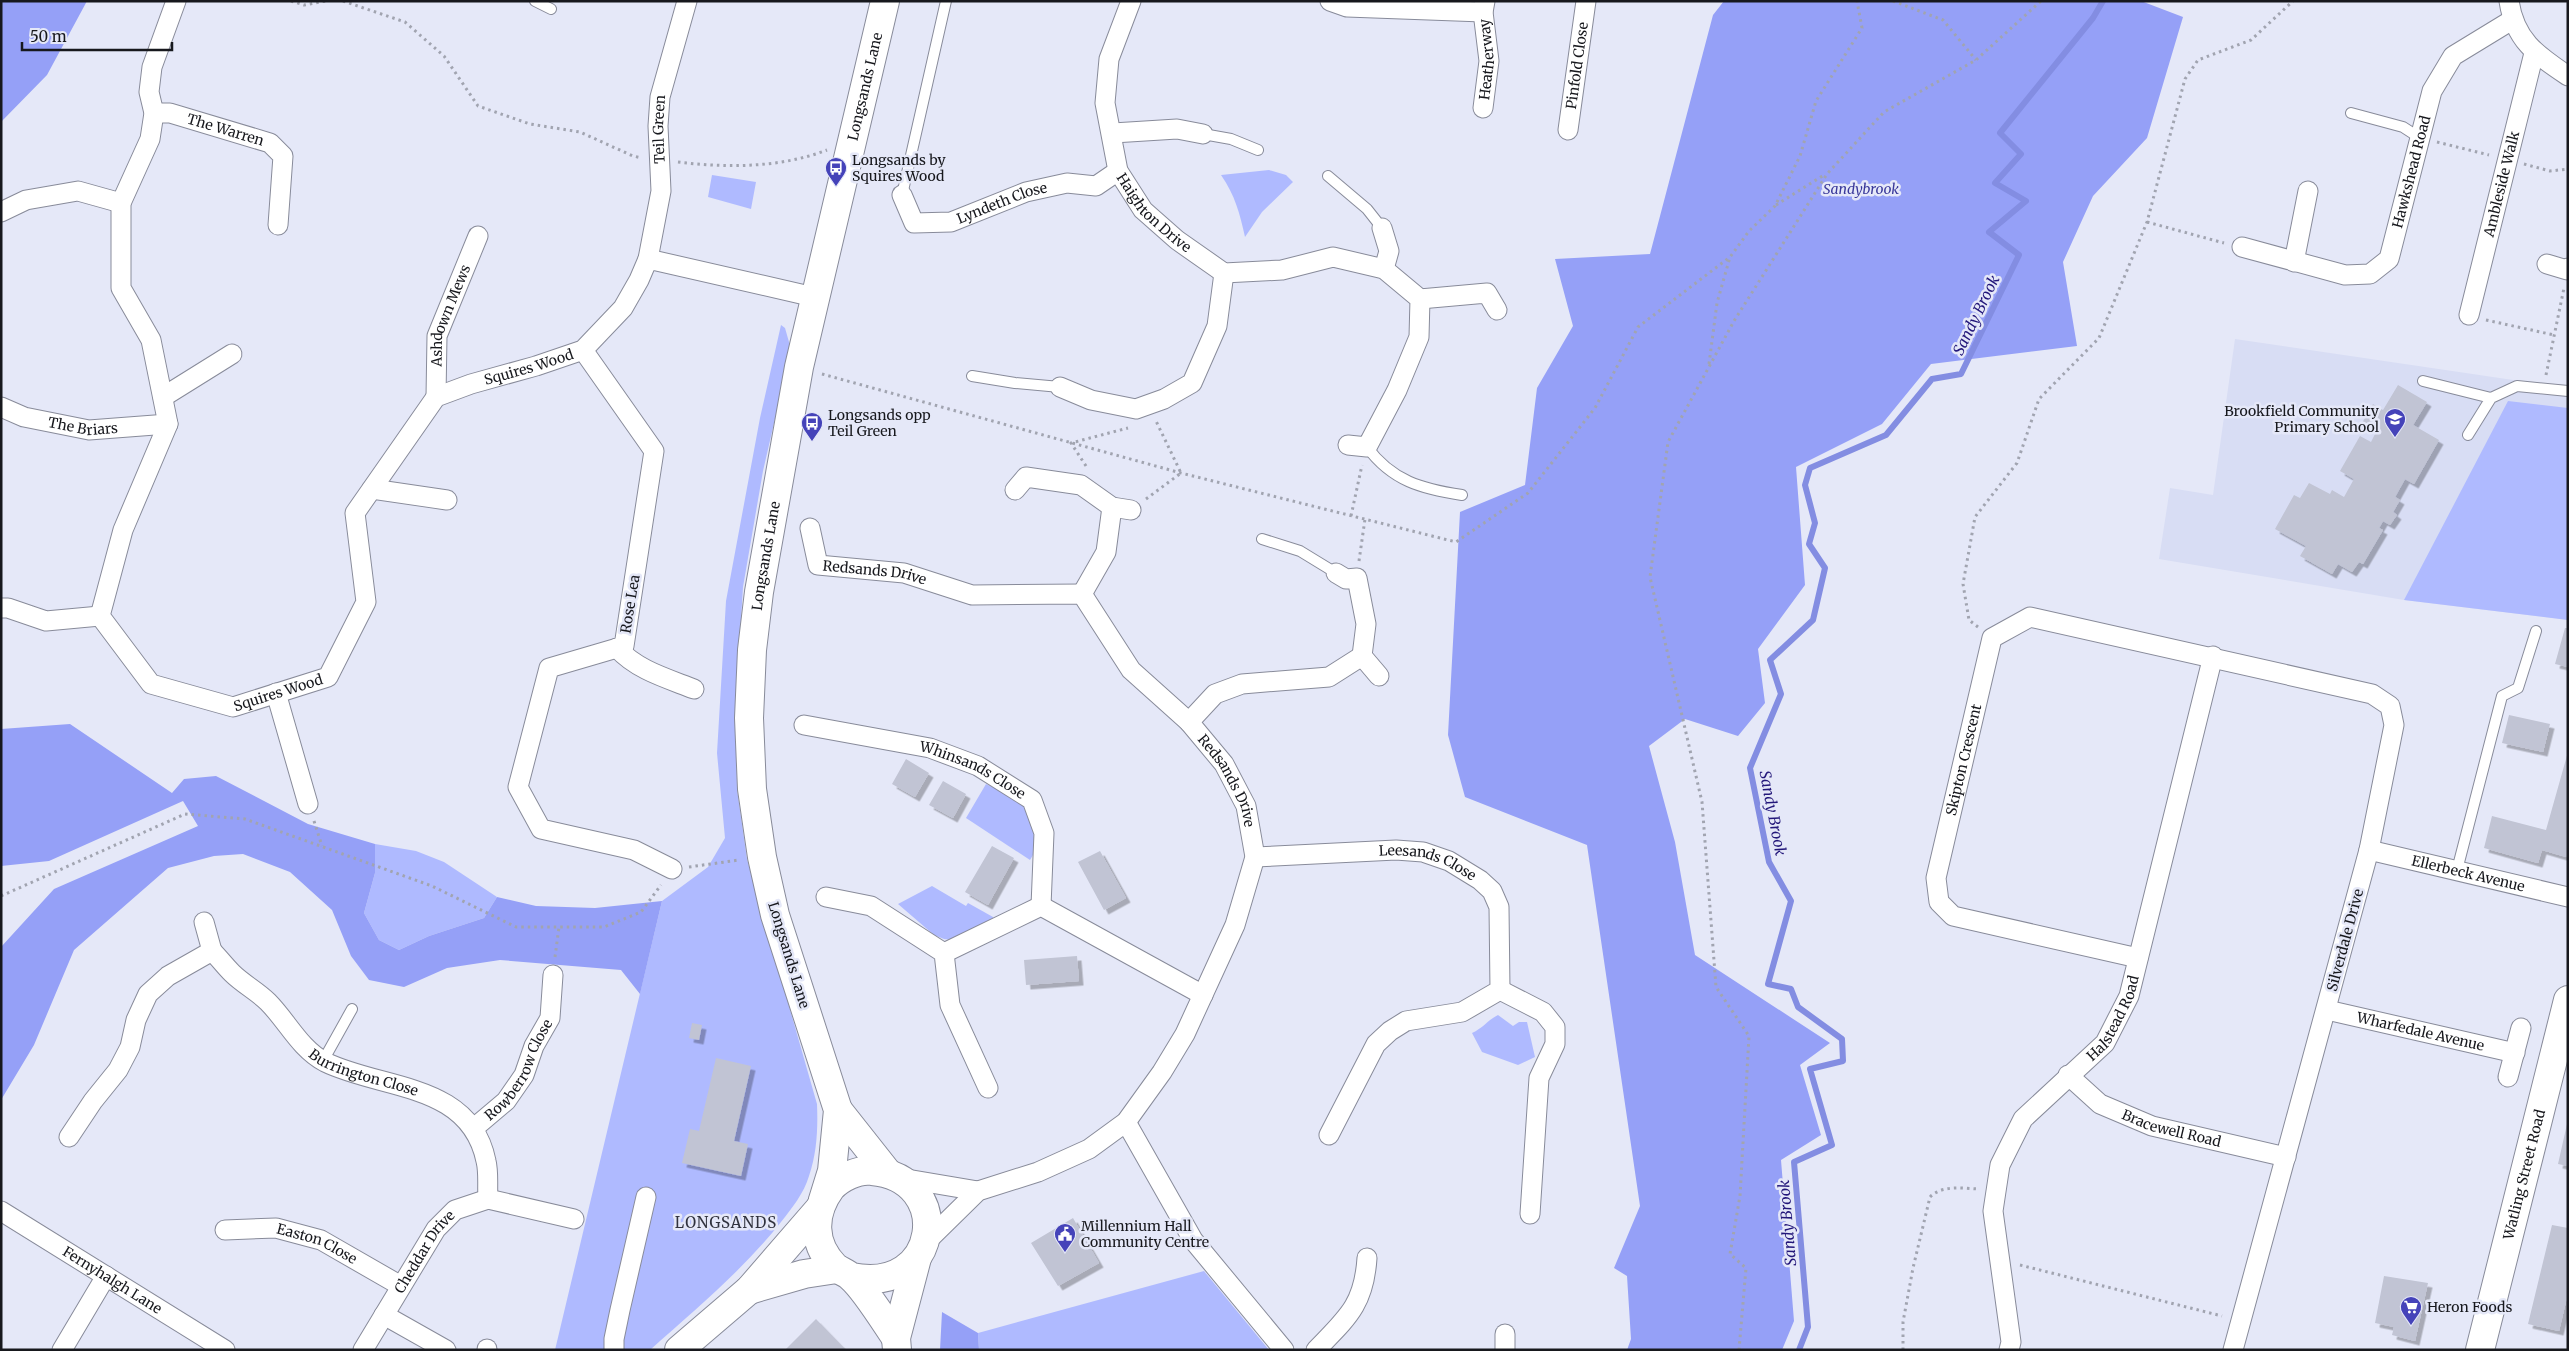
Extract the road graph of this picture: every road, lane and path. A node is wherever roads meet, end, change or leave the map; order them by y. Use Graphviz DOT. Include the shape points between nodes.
graph roads {
  1 [pos="176,1"];
  2 [pos="291,1"];
  3 [pos="326,1"];
  4 [pos="343,1"];
  5 [pos="535,1"];
  6 [pos="686,1"];
  7 [pos="885,1"];
  8 [pos="946,1"];
  9 [pos="1131,1"];
  10 [pos="1330,1"];
  11 [pos="1586,1"];
  12 [pos="1857,1"];
  13 [pos="1893,1"];
  14 [pos="2041,1"];
  15 [pos="2293,1"];
  16 [pos="2509,1"];
  17 [pos="1484,6"];
  18 [pos="550,9"];
  19 [pos="2512,20"];
  20 [pos="2534,53"];
  21 [pos="1976,60"];
  22 [pos="2568,76"];
  23 [pos="1483,108"];
  24 [pos="154,113"];
  25 [pos="2351,113"];
  26 [pos="1568,130"];
  27 [pos="1113,133"];
  28 [pos="1203,134"];
  29 [pos="2420,138"];
  30 [pos="1258,150"];
  31 [pos="660,160"];
  32 [pos="847,161"];
  33 [pos="1118,171"];
  34 [pos="1827,174"];
  35 [pos="1328,176"];
  36 [pos="2308,191"];
  37 [pos="902,195"];
  38 [pos="121,203"];
  39 [pos="1775,206"];
  40 [pos="1,212"];
  41 [pos="2147,222"];
  42 [pos="278,225"];
  43 [pos="1382,228"];
  44 [pos="478,236"];
  45 [pos="2242,247"];
  46 [pos="1730,257"];
  47 [pos="648,259"];
  48 [pos="2294,262"];
  49 [pos="2546,264"];
  50 [pos="1384,269"];
  51 [pos="2568,269"];
  52 [pos="1224,273"];
  53 [pos="814,297"];
  54 [pos="1420,299"];
  55 [pos="1497,310"];
  56 [pos="2469,316"];
  57 [pos="2554,335"];
  58 [pos="583,350"];
  59 [pos="232,354"];
  60 [pos="799,367"];
  61 [pos="1708,367"];
  62 [pos="972,376"];
  63 [pos="2546,377"];
  64 [pos="2424,381"];
  65 [pos="1060,387"];
  66 [pos="2568,391"];
  67 [pos="163,397"];
  68 [pos="436,397"];
  69 [pos="2490,398"];
  70 [pos="1,407"];
  71 [pos="168,424"];
  72 [pos="1147,424"];
  73 [pos="1137,426"];
  74 [pos="2468,435"];
  75 [pos="1072,443"];
  76 [pos="1357,446"];
  77 [pos="1181,473"];
  78 [pos="372,489"];
  79 [pos="1014,490"];
  80 [pos="1462,495"];
  81 [pos="447,500"];
  82 [pos="1112,507"];
  83 [pos="1132,510"];
  84 [pos="1350,516"];
  85 [pos="1365,519"];
  86 [pos="810,528"];
  87 [pos="1262,538"];
  88 [pos="1336,573"];
  89 [pos="1357,578"];
  90 [pos="1082,594"];
  91 [pos="1,608"];
  92 [pos="100,616"];
  93 [pos="2536,631"];
  94 [pos="1992,638"];
  95 [pos="617,648"];
  96 [pos="1362,656"];
  97 [pos="2213,656"];
  98 [pos="1379,676"];
  99 [pos="694,689"];
  100 [pos="276,693"];
  101 [pos="1189,722"];
  102 [pos="804,725"];
  103 [pos="308,804"];
  104 [pos="322,847"];
  105 [pos="2369,850"];
  106 [pos="762,857"];
  107 [pos="1255,857"];
  108 [pos="672,869"];
  109 [pos="2457,870"];
  110 [pos="1,896"];
  111 [pos="826,897"];
  112 [pos="2568,897"];
  113 [pos="1040,906"];
  114 [pos="204,922"];
  115 [pos="559,927"];
  116 [pos="212,950"];
  117 [pos="944,953"];
  118 [pos="2138,958"];
  119 [pos="553,975"];
  120 [pos="1500,990"];
  121 [pos="1203,995"];
  122 [pos="2568,1000"];
  123 [pos="352,1009"];
  124 [pos="2327,1010"];
  125 [pos="2521,1028"];
  126 [pos="2515,1053"];
  127 [pos="324,1061"];
  128 [pos="2068,1075"];
  129 [pos="2508,1077"];
  130 [pos="988,1088"];
  131 [pos="838,1110"];
  132 [pos="1126,1122"];
  133 [pos="474,1128"];
  134 [pos="1329,1136"];
  135 [pos="69,1137"];
  136 [pos="2286,1157"];
  137 [pos="894,1175"];
  138 [pos="1996,1189"];
  139 [pos="978,1191"];
  140 [pos="646,1197"];
  141 [pos="488,1199"];
  142 [pos="821,1204"];
  143 [pos="1,1211"];
  144 [pos="1530,1214"];
  145 [pos="574,1219"];
  146 [pos="225,1230"];
  147 [pos="921,1251"];
  148 [pos="1367,1258"];
  149 [pos="2000,1260"];
  150 [pos="844,1273"];
  151 [pos="106,1276"];
  152 [pos="401,1286"];
  153 [pos="749,1290"];
  154 [pos="384,1314"];
  155 [pos="2241,1320"];
  156 [pos="897,1344"];
  157 [pos="62,1350"];
  158 [pos="225,1350"];
  159 [pos="363,1350"];
  160 [pos="446,1350"];
  161 [pos="614,1350"];
  162 [pos="679,1350"];
  163 [pos="1284,1350"];
  164 [pos="1316,1350"];
  165 [pos="1739,1350"];
  166 [pos="1902,1350"];
  167 [pos="2009,1350"];
  168 [pos="2233,1350"];
  169 [pos="2480,1350"];
  1 -- 24 [label="street" via="152,67 149,92"];
  2 -- 3 [label="path" via="304,5"];
  4 -- 31 [label="path" via="405,22 444,56 478,106 530,124 580,132 634,156"];
  5 -- 18 [label="lane"];
  6 -- 31 [label="street, Teil Green" via="660,97"];
  7 -- 32 [label="main road, Longsands Lane"];
  8 -- 37 [label="lane"];
  9 -- 27 [label="street, Haighton Drive" via="1109,58 1106,103"];
  10 -- 17 [label="street, Heatherway" via="1347,7"];
  11 -- 26 [label="street, Pinfold Close"];
  12 -- 39 [label="path" via="1862,28 1816,101 1800,156"];
  13 -- 21 [label="path" via="1943,20"];
  14 -- 21 [label="path"];
  15 -- 41 [label="path" via="2251,40 2198,60 2189,73"];
  16 -- 19 [label="street"];
  17 -- 23 [label="street, Heatherway" via="1489,62"];
  19 -- 20 [label="street"];
  19 -- 29 [label="street, Hawkshead Road" via="2453,56 2432,91"];
  20 -- 22 [label="street"];
  20 -- 56 [label="street, Ambleside Walk"];
  21 -- 34 [label="path" via="1884,112"];
  24 -- 38 [label="street" via="150,139"];
  24 -- 42 [label="street, The Warren" via="170,113 270,143 282,156"];
  25 -- 29 [label="lane" via="2403,127"];
  27 -- 28 [label="street" via="1177,129"];
  27 -- 33 [label="street, Haighton Drive"];
  28 -- 30 [label="lane" via="1231,139"];
  29 -- 48 [label="street, Hawkshead Road" via="2389,259 2370,274 2345,275"];
  31 -- 32 [label="path" via="757,166 801,160 832,148"];
  31 -- 47 [label="street, Teil Green" via="661,191"];
  32 -- 53 [label="main road, Longsands Lane"];
  33 -- 37 [label="street, Lyndeth Close" via="1096,186 1067,183 1026,192 951,222 914,223"];
  33 -- 52 [label="street, Haighton Drive" via="1143,210 1176,240"];
  34 -- 39 [label="path"];
  34 -- 61 [label="path" via="1734,320"];
  35 -- 43 [label="lane" via="1367,209"];
  36 -- 48 [label="street"];
  38 -- 40 [label="street" via="78,191 26,200"];
  38 -- 67 [label="street" via="121,288 151,340"];
  39 -- 46 [label="path" via="1749,231"];
  41 -- 45 [label="path"];
  41 -- 94 [label="path" via="2099,338 2039,399 2017,463 1976,517 1963,584 1969,620"];
  43 -- 50 [label="street" via="1389,251"];
  44 -- 68 [label="street, Ashdown Mews" via="437,336"];
  45 -- 48 [label="street, Hawkshead Road"];
  46 -- 61 [label="path" via="1717,303"];
  46 -- 85 [label="path" via="1638,327 1595,408 1528,493 1456,542"];
  47 -- 53 [label="street"];
  47 -- 58 [label="street, Squires Wood" via="623,308"];
  49 -- 51 [label="street"];
  50 -- 52 [label="street" via="1333,257 1282,270"];
  50 -- 54 [label="street"];
  51 -- 57 [label="path"];
  52 -- 65 [label="street" via="1217,326 1192,384 1136,409 1091,400"];
  53 -- 60 [label="main road, Longsands Lane"];
  54 -- 55 [label="street" via="1488,293"];
  54 -- 76 [label="street" via="1419,337 1397,390"];
  56 -- 57 [label="path"];
  57 -- 63 [label="path"];
  58 -- 68 [label="street, Squires Wood"];
  58 -- 95 [label="street, Rose Lea" via="654,451 624,646"];
  59 -- 67 [label="street"];
  60 -- 75 [label="path"];
  60 -- 106 [label="main road, Longsands Lane" via="758,592 752,650 749,718 752,789"];
  61 -- 165 [label="path" via="1668,442 1650,577 1702,802 1716,988 1749,1036 1740,1196 1730,1254 1746,1268"];
  62 -- 65 [label="lane"];
  64 -- 69 [label="lane"];
  66 -- 69 [label="lane" via="2517,386"];
  67 -- 71 [label="street"];
  68 -- 78 [label="street, Squires Wood"];
  69 -- 74 [label="lane"];
  70 -- 71 [label="street, The Briars" via="24,417 89,430"];
  71 -- 92 [label="street" via="123,530"];
  72 -- 77 [label="path" via="1156,421"];
  73 -- 75 [label="path"];
  75 -- 77 [label="path"];
  76 -- 80 [label="lane" via="1403,480 1434,491"];
  76 -- 84 [label="path"];
  77 -- 83 [label="path"];
  77 -- 84 [label="path"];
  78 -- 81 [label="street"];
  78 -- 100 [label="street, Squires Wood" via="355,513 366,602 328,677"];
  79 -- 82 [label="street" via="1026,476 1081,485"];
  82 -- 83 [label="street"];
  82 -- 90 [label="street" via="1106,552"];
  84 -- 85 [label="path"];
  85 -- 89 [label="path"];
  86 -- 90 [label="street, Redsands Drive" via="818,565 904,572 972,595"];
  87 -- 88 [label="lane" via="1300,551"];
  88 -- 89 [label="street" via="1346,579"];
  89 -- 96 [label="street" via="1366,624"];
  90 -- 101 [label="street, Redsands Drive" via="1131,670"];
  91 -- 92 [label="street" via="46,621"];
  92 -- 100 [label="street, Squires Wood" via="151,684 233,707"];
  93 -- 109 [label="lane" via="2518,688 2502,696"];
  94 -- 97 [label="street" via="2030,617"];
  94 -- 118 [label="street, Skipton Crescent" via="1936,878 1939,902 1953,916"];
  95 -- 99 [label="street" via="628,661"];
  95 -- 108 [label="street, Rose Lea" via="549,668 518,787 541,829 634,850"];
  96 -- 98 [label="street"];
  96 -- 101 [label="street" via="1329,677 1233,687 1215,694"];
  97 -- 105 [label="street, Silverdale Drive" via="2372,694 2390,706 2394,725"];
  97 -- 118 [label="street, Halstead Road"];
  100 -- 103 [label="street"];
  101 -- 107 [label="street, Redsands Drive" via="1224,764 1246,806"];
  102 -- 113 [label="street, Whinsands Close" via="930,748 978,766 1032,800 1044,833"];
  103 -- 104 [label="path"];
  104 -- 110 [label="path" via="245,819 185,814"];
  104 -- 115 [label="path" via="432,886 516,927"];
  105 -- 109 [label="street, Ellerbeck Avenue"];
  105 -- 124 [label="street, Silverdale Drive"];
  106 -- 108 [label="path"];
  106 -- 131 [label="main road, Longsands Lane" via="775,914"];
  107 -- 120 [label="street, Leesands Close" via="1396,850 1423,852 1449,861 1480,880 1492,891 1499,906"];
  107 -- 121 [label="street, Redsands Drive" via="1235,925"];
  108 -- 115 [label="path" via="641,912 604,927"];
  109 -- 112 [label="street, Ellerbeck Avenue"];
  111 -- 117 [label="street" via="871,906"];
  113 -- 117 [label="street"];
  113 -- 121 [label="street"];
  114 -- 116 [label="street, Burrington Close"];
  115 -- 119 [label="path"];
  116 -- 127 [label="street, Burrington Close" via="232,973 268,1002 296,1037"];
  116 -- 135 [label="street" via="168,976 148,994 136,1020 130,1047 118,1070 77,1110"];
  117 -- 130 [label="street" via="950,1005"];
  118 -- 128 [label="street, Halstead Road" via="2129,996 2105,1043"];
  119 -- 133 [label="street, Rowberrow Close" via="550,1018 534,1046 524,1075 506,1101"];
  120 -- 134 [label="street" via="1462,1012 1406,1021 1390,1031 1376,1044"];
  120 -- 144 [label="street" via="1543,1012 1555,1028 1555,1044 1539,1078"];
  121 -- 132 [label="street, Redsands Drive" via="1162,1072"];
  122 -- 169 [label="main road, Watling Street Road"];
  123 -- 127 [label="lane"];
  124 -- 126 [label="street, Wharfedale Avenue"];
  124 -- 136 [label="street, Silverdale Drive"];
  125 -- 126 [label="street"];
  126 -- 129 [label="street"];
  127 -- 133 [label="street, Burrington Close" via="355,1073 406,1085 447,1104"];
  128 -- 136 [label="street, Bracewell Road" via="2100,1104 2152,1126"];
  128 -- 138 [label="street, Halstead Road" via="2023,1119 2000,1166"];
  131 -- 137 [label="main road, Longsands Lane"];
  131 -- 142 [label="main road, Longsands Lane" via="832,1171"];
  132 -- 139 [label="street, Redsands Drive" via="1089,1148 1038,1172"];
  132 -- 163 [label="street" via="1193,1240"];
  133 -- 141 [label="street, Burrington Close" via="486,1161"];
  136 -- 155 [label="street, Silverdale Drive"];
  137 -- 139 [label="street, Redsands Drive"];
  137 -- 142 [label="main road" via="868,1170 850,1175 834,1185"];
  137 -- 147 [label="main road" via="915,1191 924,1207 927,1225"];
  138 -- 149 [label="street, Halstead Road" via="1993,1211"];
  138 -- 166 [label="path" via="1944,1189 1930,1197 1912,1268"];
  139 -- 147 [label="street, Redsands Drive"];
  140 -- 161 [label="street"];
  141 -- 145 [label="street"];
  141 -- 152 [label="street, Cheddar Drive" via="455,1210 436,1229"];
  142 -- 150 [label="main road" via="816,1224 819,1241 826,1256"];
  142 -- 153 [label="main road, Longsands Lane"];
  143 -- 151 [label="street, Fernyhalgh Lane"];
  146 -- 152 [label="street, Easton Close" via="276,1228 321,1240"];
  147 -- 150 [label="main road" via="904,1271 888,1279 869,1281"];
  147 -- 156 [label="main road"];
  148 -- 164 [label="street" via="1365,1283 1349,1317"];
  149 -- 155 [label="path"];
  149 -- 167 [label="street, Halstead Road" via="2011,1342"];
  150 -- 153 [label="main road, Longsands Lane" via="804,1274"];
  150 -- 156 [label="main road"];
  151 -- 157 [label="street"];
  151 -- 158 [label="street, Fernyhalgh Lane"];
  152 -- 154 [label="street, Cheddar Drive"];
  153 -- 162 [label="main road, Longsands Lane"];
  154 -- 159 [label="street, Cheddar Drive"];
  154 -- 160 [label="street"];
  155 -- 168 [label="street, Silverdale Drive"];
}
